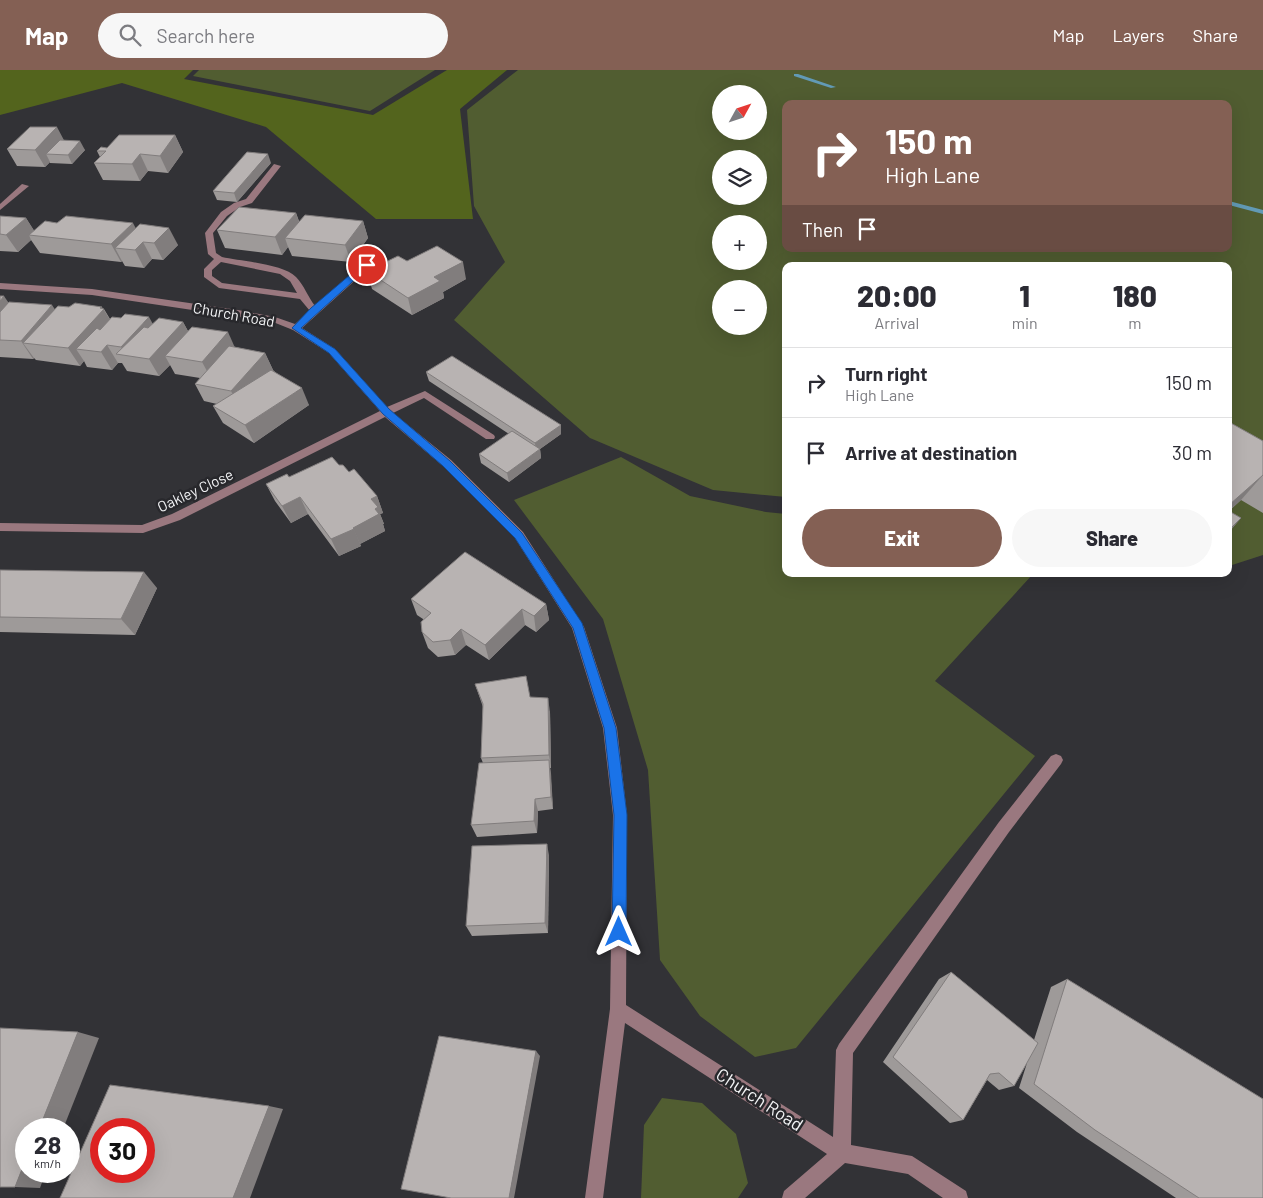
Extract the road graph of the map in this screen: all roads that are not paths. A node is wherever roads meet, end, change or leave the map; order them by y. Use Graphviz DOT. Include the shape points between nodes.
graph roads {
  1 [pos="277,166"];
  2 [pos="25,186"];
  3 [pos="0,208"];
  4 [pos="219,259"];
  5 [pos="367,265"];
  6 [pos="0,286"];
  7 [pos="303,297"];
  8 [pos="314,310"];
  9 [pos="296,328"];
  10 [pos="386,412"];
  11 [pos="490,437"];
  12 [pos="0,526"];
  13 [pos="1056,760"];
  14 [pos="618,1009"];
  15 [pos="842,1152"];
  16 [pos="594,1198"];
  17 [pos="791,1198"];
  18 [pos="960,1198"];
  1 -- 4 [label="street" via="249,200 224,214 209,233 212,254"];
  2 -- 3 [label="street"];
  4 -- 7 [label="street" via="283,272 293,279"];
  4 -- 7 [label="street" via="208,269 208,277 219,285"];
  5 -- 8 [label="street"];
  6 -- 9 [label="street, Church Road" via="92,292 238,312"];
  7 -- 8 [label="street"];
  8 -- 9 [label="street"];
  9 -- 10 [label="street, Church Road" via="332,351"];
  10 -- 11 [label="street, Oakley Close" via="425,394"];
  10 -- 12 [label="street, Oakley Close" via="176,517 143,529"];
  10 -- 14 [label="street, Church Road" via="447,463 518,535 578,627 610,728 620,815"];
  13 -- 15 [label="street" via="998,835 845,1050"];
  14 -- 15 [label="street, Church Road"];
  14 -- 16 [label="street, Church Road"];
  15 -- 17 [label="street"];
  15 -- 18 [label="street" via="912,1165"];
}
